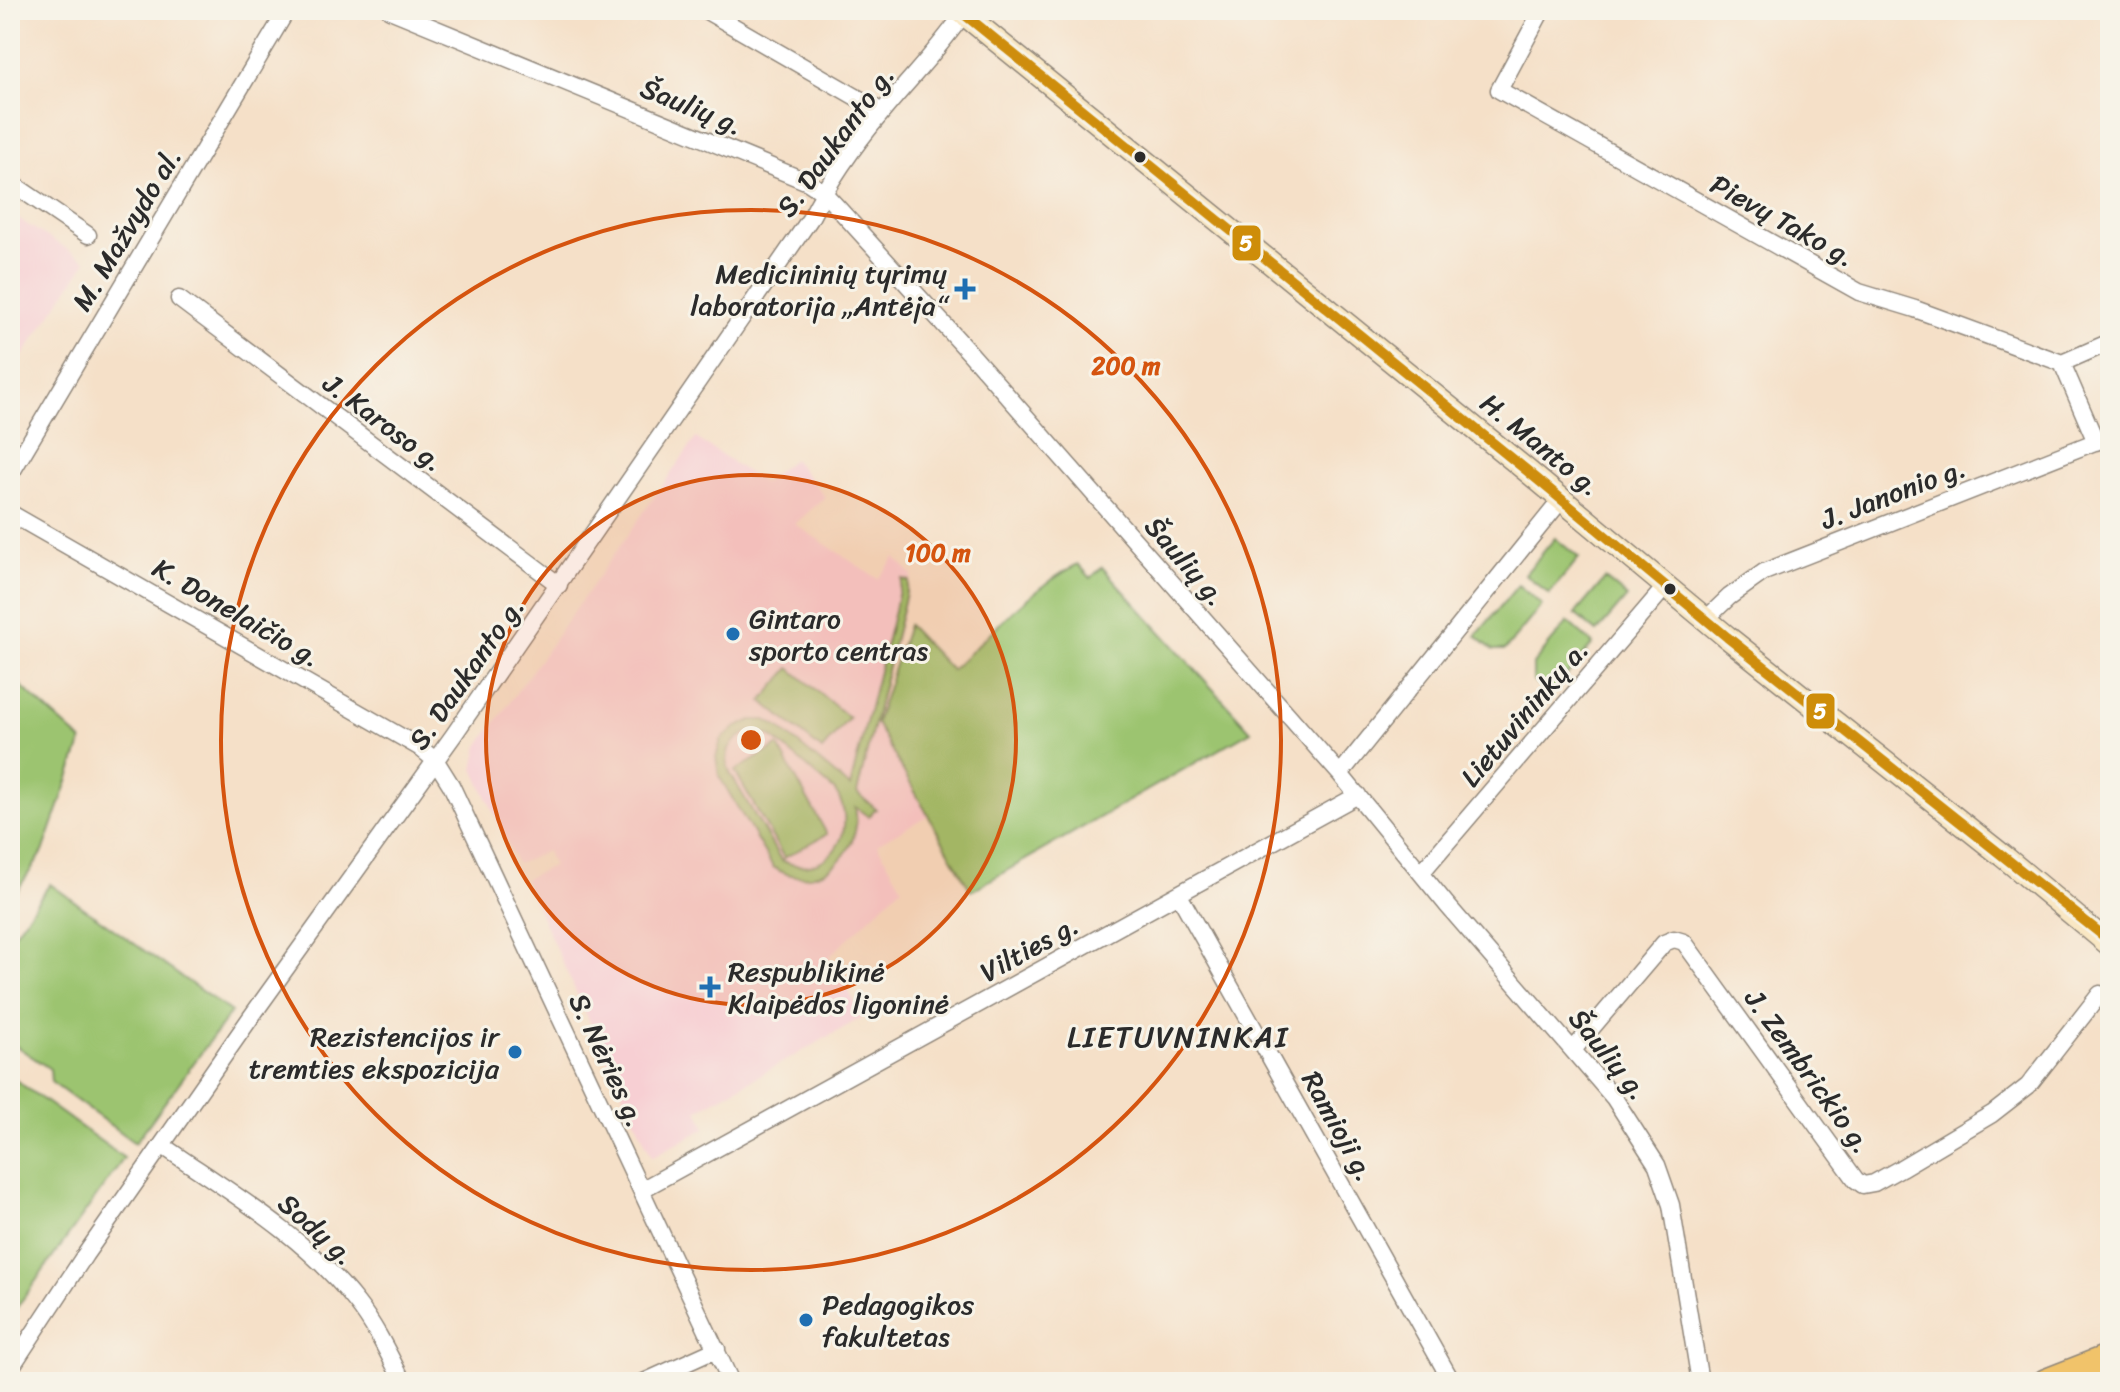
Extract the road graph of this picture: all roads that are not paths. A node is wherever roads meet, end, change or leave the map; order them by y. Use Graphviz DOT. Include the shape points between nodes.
graph roads {
  1 [pos="287,10"];
  2 [pos="390,10"];
  3 [pos="705,10"];
  4 [pos="1542,10"];
  5 [pos="963,11"];
  6 [pos="882,112"];
  7 [pos="10,182"];
  8 [pos="823,192"];
  9 [pos="88,235"];
  10 [pos="179,299"];
  11 [pos="2110,342"];
  12 [pos="2062,363"];
  13 [pos="2103,439"];
  14 [pos="10,475"];
  15 [pos="1561,500"];
  16 [pos="10,513"];
  17 [pos="559,585"];
  18 [pos="1666,586"];
  19 [pos="1706,619"];
  20 [pos="436,761"];
  21 [pos="1340,774"];
  22 [pos="1358,795"];
  23 [pos="1421,873"];
  24 [pos="1179,895"];
  25 [pos="2110,943"];
  26 [pos="2100,994"];
  27 [pos="1573,1050"];
  28 [pos="163,1146"];
  29 [pos="641,1190"];
  30 [pos="717,1349"];
  31 [pos="2110,1357"];
  32 [pos="10,1369"];
  33 [pos="403,1382"];
  34 [pos="644,1382"];
  35 [pos="731,1382"];
  36 [pos="1452,1382"];
  37 [pos="1700,1382"];
  38 [pos="2046,1382"];
  1 -- 14 [label="street, M. Mažvydo al."];
  2 -- 8 [label="street, Šaulių g."];
  3 -- 6 [label="street"];
  4 -- 12 [label="street, Pievų Tako g." via="1499,90 1859,292"];
  5 -- 6 [label="street, S. Daukanto g." via="947,38"];
  5 -- 15 [label="main road, H. Manto g."];
  6 -- 8 [label="street, S. Daukanto g."];
  7 -- 9 [label="street"];
  8 -- 17 [label="street, S. Daukanto g." via="810,219"];
  8 -- 21 [label="street, Šaulių g."];
  10 -- 17 [label="street, J. Karoso g."];
  11 -- 12 [label="street"];
  12 -- 13 [label="street"];
  13 -- 19 [label="street, J. Janonio g." via="1764,572"];
  15 -- 18 [label="main road, H. Manto g."];
  15 -- 21 [label="street"];
  16 -- 20 [label="street, K. Donelaičio g." via="307,681"];
  17 -- 20 [label="street, S. Daukanto g."];
  18 -- 19 [label="main road, H. Manto g."];
  18 -- 23 [label="street, Lietuvininkų a."];
  19 -- 25 [label="main road, H. Manto g."];
  20 -- 28 [label="street, S. Daukanto g."];
  20 -- 29 [label="street, S. Nėries g."];
  21 -- 22 [label="street, Šaulių g."];
  22 -- 23 [label="street, Šaulių g."];
  22 -- 24 [label="street, Vilties g."];
  23 -- 27 [label="street, Šaulių g."];
  24 -- 29 [label="street, Vilties g."];
  24 -- 36 [label="street, Ramioji g."];
  26 -- 27 [label="street, J. Zembrickio g." via="2028,1086 1992,1114 1863,1185 1684,942 1664,943"];
  27 -- 37 [label="street, Šaulių g." via="1614,1098 1657,1165 1671,1205"];
  28 -- 32 [label="street, S. Daukanto g."];
  28 -- 33 [label="street, Sodų g." via="280,1226 315,1257 357,1303"];
  29 -- 30 [label="street, S. Nėries g."];
  30 -- 34 [label="street"];
  30 -- 35 [label="street, S. Nėries g."];
  31 -- 38 [label="main road"];
}
